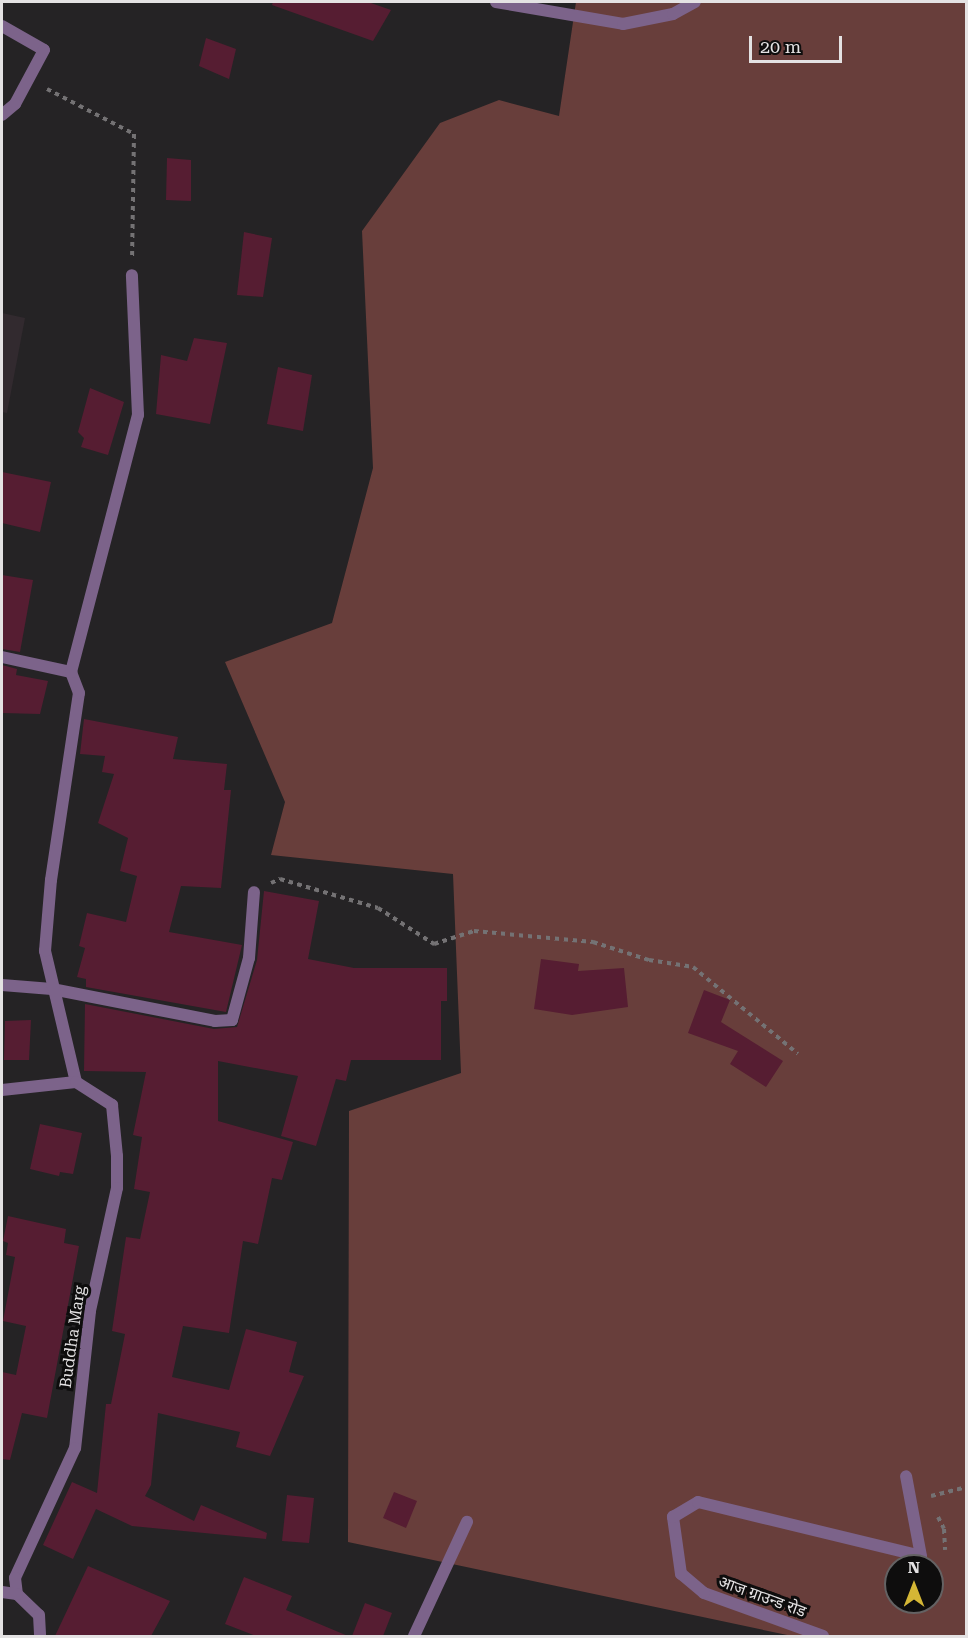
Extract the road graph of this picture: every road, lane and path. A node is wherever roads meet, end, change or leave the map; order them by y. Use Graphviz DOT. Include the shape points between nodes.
graph roads {
  1 [pos="496,2"];
  2 [pos="695,2"];
  3 [pos="2,26"];
  4 [pos="43,87"];
  5 [pos="2,115"];
  6 [pos="132,275"];
  7 [pos="2,657"];
  8 [pos="71,672"];
  9 [pos="254,892"];
  10 [pos="2,985"];
  11 [pos="52,989"];
  12 [pos="798,1054"];
  13 [pos="76,1082"];
  14 [pos="2,1090"];
  15 [pos="906,1476"];
  16 [pos="966,1487"];
  17 [pos="467,1522"];
  18 [pos="913,1554"];
  19 [pos="921,1554"];
  20 [pos="944,1556"];
  21 [pos="2,1592"];
  22 [pos="17,1594"];
  23 [pos="40,1636"];
  24 [pos="414,1636"];
  25 [pos="823,1636"];
  1 -- 2 [label="street" via="623,24 673,14"];
  3 -- 5 [label="street" via="44,50 15,104"];
  4 -- 6 [label="path" via="134,134"];
  6 -- 8 [label="street" via="138,415"];
  7 -- 8 [label="street"];
  8 -- 11 [label="street" via="79,693 51,880 45,951"];
  9 -- 11 [label="street" via="249,958 232,1020 215,1021"];
  9 -- 12 [label="path" via="280,879 378,908 434,944 474,931 498,933 593,942 649,960 693,968"];
  10 -- 11 [label="street"];
  11 -- 13 [label="street"];
  13 -- 14 [label="street"];
  13 -- 22 [label="street, Buddha Marg" via="112,1105 117,1188 90,1311 75,1448 15,1578"];
  15 -- 19 [label="street"];
  16 -- 20 [label="path" via="928,1497 944,1529"];
  17 -- 24 [label="street"];
  18 -- 25 [label="street, आज ग्राउन्ड रोड" via="698,1502 673,1517 681,1574 704,1593"];
  21 -- 22 [label="street"];
  22 -- 23 [label="street" via="39,1615"];
}
